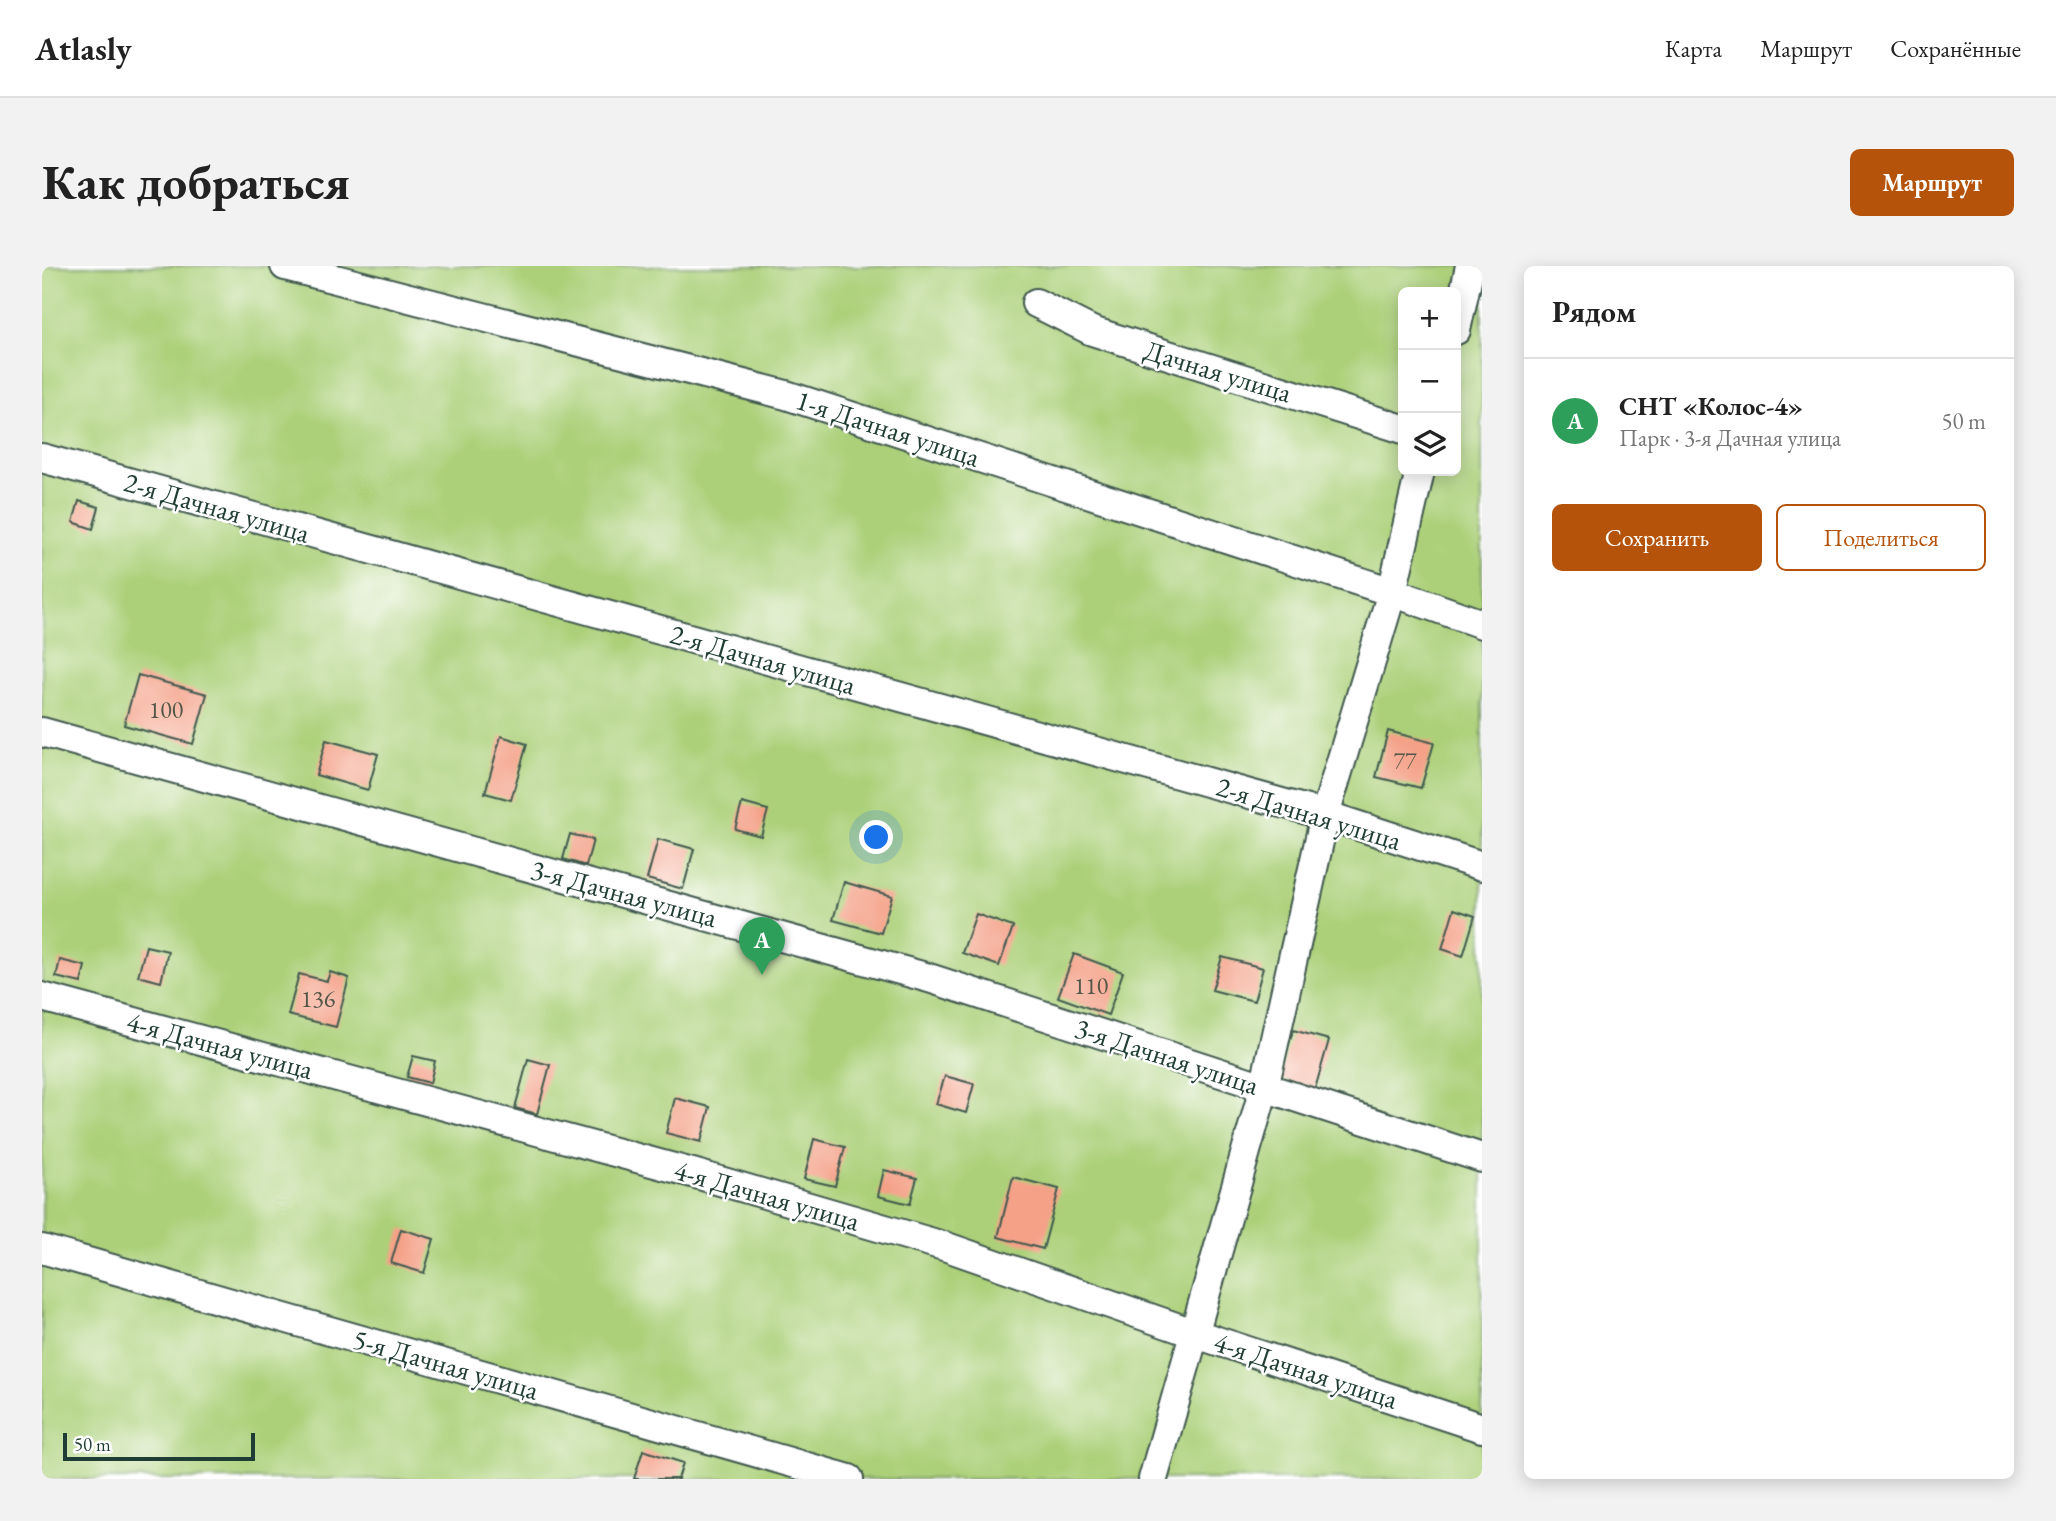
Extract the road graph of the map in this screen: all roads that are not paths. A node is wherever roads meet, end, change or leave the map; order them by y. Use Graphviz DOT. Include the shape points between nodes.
graph roads {
  1 [pos="285,266"];
  2 [pos="1470,266"];
  3 [pos="1036,303"];
  4 [pos="1467,315"];
  5 [pos="1398,427"];
  6 [pos="42,458"];
  7 [pos="1419,476"];
  8 [pos="1392,592"];
  9 [pos="1482,624"];
  10 [pos="42,732"];
  11 [pos="1325,816"];
  12 [pos="1482,866"];
  13 [pos="42,997"];
  14 [pos="1264,1088"];
  15 [pos="1482,1158"];
  16 [pos="42,1249"];
  17 [pos="1194,1333"];
  18 [pos="1482,1428"];
  19 [pos="849,1479"];
  20 [pos="1153,1479"];
  1 -- 8 [label="street, 1-я Дачная улица" via="786,395"];
  2 -- 4 [label="street"];
  3 -- 5 [label="street, Дачная улица" via="1092,331"];
  6 -- 11 [label="street, 2-я Дачная улица"];
  7 -- 8 [label="street"];
  8 -- 9 [label="street, 1-я Дачная улица"];
  8 -- 11 [label="street"];
  10 -- 14 [label="street, 3-я Дачная улица" via="929,978"];
  11 -- 12 [label="street, 2-я Дачная улица"];
  11 -- 14 [label="street"];
  13 -- 17 [label="street, 4-я Дачная улица" via="696,1174 947,1247"];
  14 -- 15 [label="street, 3-я Дачная улица"];
  14 -- 17 [label="street"];
  16 -- 19 [label="street, 5-я Дачная улица"];
  17 -- 18 [label="street, 4-я Дачная улица"];
  17 -- 20 [label="street"];
}
